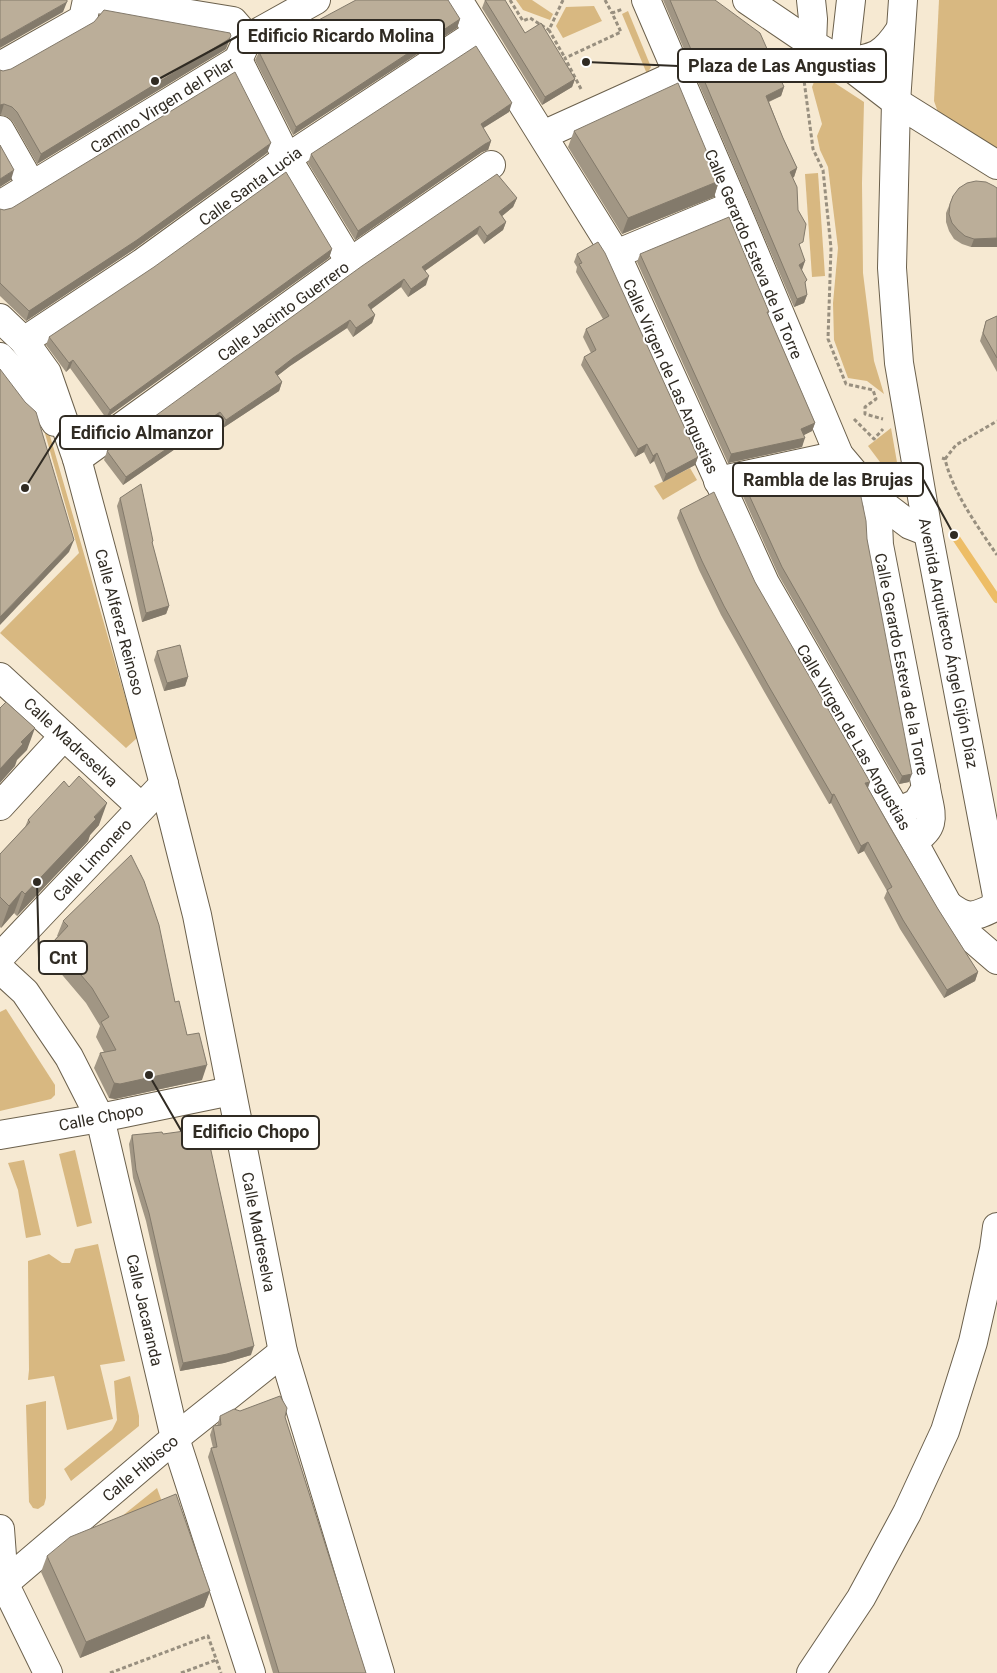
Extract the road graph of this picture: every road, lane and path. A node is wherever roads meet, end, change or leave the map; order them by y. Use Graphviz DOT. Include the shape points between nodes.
graph roads {
  1 [pos="87,0"];
  2 [pos="103,0"];
  3 [pos="316,0"];
  4 [pos="458,0"];
  5 [pos="510,0"];
  6 [pos="563,0"];
  7 [pos="605,0"];
  8 [pos="811,0"];
  9 [pos="851,0"];
  10 [pos="903,0"];
  11 [pos="754,2"];
  12 [pos="635,4"];
  13 [pos="190,7"];
  14 [pos="612,13"];
  15 [pos="236,30"];
  16 [pos="550,30"];
  17 [pos="900,30"];
  18 [pos="477,33"];
  19 [pos="812,44"];
  20 [pos="565,58"];
  21 [pos="844,62"];
  22 [pos="0,66"];
  23 [pos="678,74"];
  24 [pos="583,92"];
  25 [pos="896,102"];
  26 [pos="0,130"];
  27 [pos="543,134"];
  28 [pos="286,158"];
  29 [pos="491,165"];
  30 [pos="997,166"];
  31 [pos="32,186"];
  32 [pos="0,205"];
  33 [pos="734,205"];
  34 [pos="616,254"];
  35 [pos="350,262"];
  36 [pos="0,318"];
  37 [pos="24,341"];
  38 [pos="4,368"];
  39 [pos="851,415"];
  40 [pos="997,421"];
  41 [pos="839,454"];
  42 [pos="77,460"];
  43 [pos="718,481"];
  44 [pos="877,500"];
  45 [pos="928,532"];
  46 [pos="997,555"];
  47 [pos="0,678"];
  48 [pos="64,736"];
  49 [pos="164,784"];
  50 [pos="926,788"];
  51 [pos="0,806"];
  52 [pos="141,808"];
  53 [pos="897,812"];
  54 [pos="913,841"];
  55 [pos="997,898"];
  56 [pos="948,905"];
  57 [pos="3,951"];
  58 [pos="997,960"];
  59 [pos="231,1091"];
  60 [pos="100,1118"];
  61 [pos="0,1135"];
  62 [pos="997,1227"];
  63 [pos="283,1352"];
  64 [pos="176,1438"];
  65 [pos="0,1529"];
  66 [pos="2,1585"];
  67 [pos="216,1660"];
  68 [pos="48,1673"];
  69 [pos="110,1673"];
  70 [pos="181,1673"];
  71 [pos="220,1673"];
  72 [pos="251,1673"];
  73 [pos="380,1673"];
  74 [pos="811,1673"];
  1 -- 22 [label="street" via="83,19"];
  2 -- 13 [label="street"];
  3 -- 15 [label="street, Camino Virgen del Pilar"];
  4 -- 18 [label="street, Calle Virgen de Las Angustias"];
  5 -- 16 [label="path" via="524,21 530,18"];
  6 -- 16 [label="path"];
  7 -- 14 [label="path"];
  8 -- 19 [label="street"];
  9 -- 21 [label="street"];
  10 -- 17 [label="street, Avenida Arquitecto Ángel Gijón Díaz"];
  11 -- 19 [label="street"];
  12 -- 14 [label="path"];
  12 -- 23 [label="street, Calle Gerardo Esteva de la Torre"];
  13 -- 15 [label="street"];
  14 -- 20 [label="path" via="621,32"];
  15 -- 28 [label="street"];
  15 -- 31 [label="street, Camino Virgen del Pilar"];
  16 -- 20 [label="path"];
  17 -- 21 [label="street" via="890,46 878,55"];
  17 -- 25 [label="street, Avenida Arquitecto Ángel Gijón Díaz"];
  18 -- 27 [label="street, Calle Virgen de Las Angustias"];
  18 -- 28 [label="street, Calle Santa Lucia"];
  19 -- 21 [label="street"];
  19 -- 39 [label="path" via="804,80 813,149 823,170 831,248 828,339 846,384 873,390 876,399 865,407 865,414 885,419 886,427 874,438"];
  20 -- 24 [label="path"];
  21 -- 25 [label="street"];
  23 -- 27 [label="street"];
  23 -- 33 [label="street, Calle Gerardo Esteva de la Torre"];
  25 -- 30 [label="street"];
  25 -- 45 [label="street, Avenida Arquitecto Ángel Gijón Díaz" via="893,287 899,363"];
  26 -- 31 [label="street"];
  27 -- 34 [label="street, Calle Virgen de Las Angustias"];
  28 -- 35 [label="street"];
  28 -- 37 [label="street, Calle Santa Lucia" via="142,264"];
  29 -- 35 [label="street, Calle Jacinto Guerrero"];
  31 -- 32 [label="street, Camino Virgen del Pilar"];
  33 -- 34 [label="street"];
  33 -- 41 [label="street, Calle Gerardo Esteva de la Torre"];
  34 -- 43 [label="street, Calle Virgen de Las Angustias"];
  35 -- 42 [label="street, Calle Jacinto Guerrero"];
  36 -- 37 [label="street, Calle Alferez Reinoso"];
  37 -- 42 [label="street, Calle Alferez Reinoso" via="47,373"];
  38 -- 42 [label="street, Calle Alferez Reinoso" via="44,404"];
  40 -- 46 [label="path" via="956,445 945,459 948,474"];
  41 -- 43 [label="street"];
  41 -- 44 [label="street, Calle Gerardo Esteva de la Torre"];
  42 -- 49 [label="street, Calle Alferez Reinoso"];
  43 -- 53 [label="street, Calle Virgen de Las Angustias" via="765,583"];
  44 -- 45 [label="street, Calle Gerardo Esteva de la Torre" via="910,525"];
  44 -- 50 [label="street, Calle Gerardo Esteva de la Torre" via="879,545"];
  45 -- 55 [label="street, Avenida Arquitecto Ángel Gijón Díaz"];
  47 -- 48 [label="street, Calle Madreselva"];
  48 -- 51 [label="street"];
  48 -- 52 [label="street, Calle Madreselva"];
  49 -- 52 [label="street, Calle Limonero"];
  49 -- 59 [label="street, Calle Madreselva" via="197,915"];
  50 -- 53 [label="street, Calle Gerardo Esteva de la Torre" via="917,804"];
  50 -- 54 [label="street" via="932,821 925,834"];
  52 -- 57 [label="street, Calle Limonero"];
  53 -- 54 [label="street, Calle Virgen de Las Angustias"];
  54 -- 56 [label="street, Calle Virgen de Las Angustias"];
  55 -- 56 [label="street" via="993,908 968,916"];
  56 -- 58 [label="street, Calle Virgen de Las Angustias" via="961,929"];
  57 -- 60 [label="street, Calle Jacaranda" via="25,992 69,1057"];
  59 -- 60 [label="street, Calle Chopo"];
  59 -- 63 [label="street, Calle Madreselva"];
  60 -- 61 [label="street, Calle Chopo"];
  60 -- 64 [label="street, Calle Jacaranda"];
  62 -- 74 [label="street" via="973,1342 945,1431 907,1513 861,1598"];
  63 -- 64 [label="street, Calle Hibisco"];
  63 -- 73 [label="street, Calle Madreselva"];
  64 -- 66 [label="street, Calle Hibisco"];
  64 -- 72 [label="street, Calle Jacaranda"];
  65 -- 66 [label="street"];
  66 -- 68 [label="street"];
  67 -- 69 [label="path" via="208,1636"];
  67 -- 70 [label="path"];
  67 -- 71 [label="path"];
}
